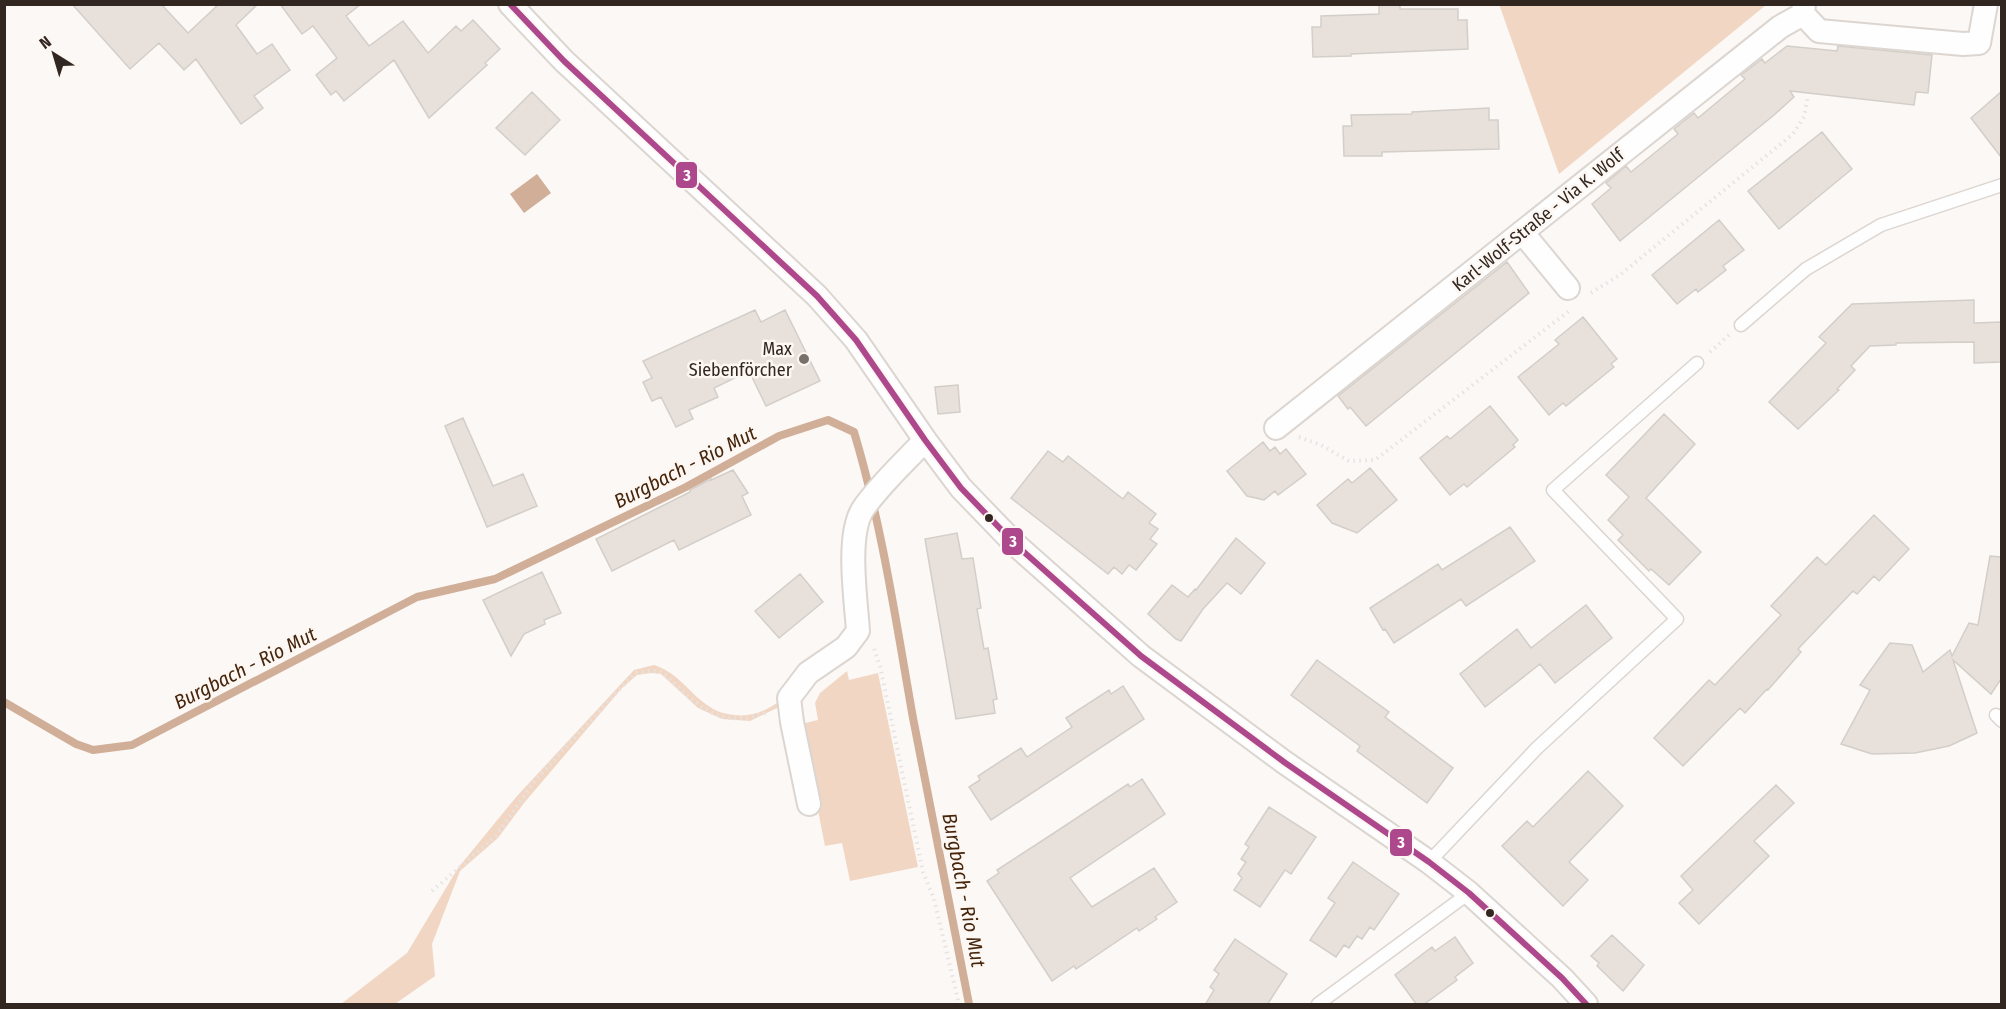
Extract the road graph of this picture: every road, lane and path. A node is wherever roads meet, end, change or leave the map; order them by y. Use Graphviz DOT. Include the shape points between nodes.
graph roads {
  1 [pos="1986,4"];
  2 [pos="520,8"];
  3 [pos="1803,9"];
  4 [pos="2001,185"];
  5 [pos="1522,232"];
  6 [pos="1568,288"];
  7 [pos="1741,325"];
  8 [pos="1697,363"];
  9 [pos="1276,428"];
  10 [pos="925,440"];
  11 [pos="858,632"];
  12 [pos="789,698"];
  13 [pos="810,804"];
  14 [pos="1429,862"];
  15 [pos="432,891"];
  16 [pos="1469,894"];
  17 [pos="959,1005"];
  18 [pos="1318,1005"];
  19 [pos="1586,1005"];
  1 -- 3 [label="street, Karl-Wolf-Straße - Via K. Wolf" via="1978,43 1819,31"];
  2 -- 10 [label="street" via="564,61 817,296 856,340"];
  3 -- 5 [label="street, Karl-Wolf-Straße - Via K. Wolf"];
  4 -- 7 [label="lane" via="1881,225 1806,269"];
  5 -- 6 [label="street"];
  5 -- 9 [label="street, Karl-Wolf-Straße - Via K. Wolf"];
  7 -- 8 [label="path"];
  8 -- 14 [label="lane" via="1553,490 1677,619 1537,748"];
  10 -- 11 [label="street" via="862,510 855,528"];
  10 -- 14 [label="street" via="988,517 1141,656 1284,762"];
  11 -- 12 [label="street" via="846,647 808,673"];
  11 -- 17 [label="path" via="870,637 880,666 923,872 934,899"];
  12 -- 13 [label="street"];
  12 -- 15 [label="path" via="770,711 747,719 723,717 700,707 662,672 635,673 536,779 496,836"];
  14 -- 16 [label="street"];
  16 -- 18 [label="lane"];
  16 -- 19 [label="street" via="1562,978"];
}
